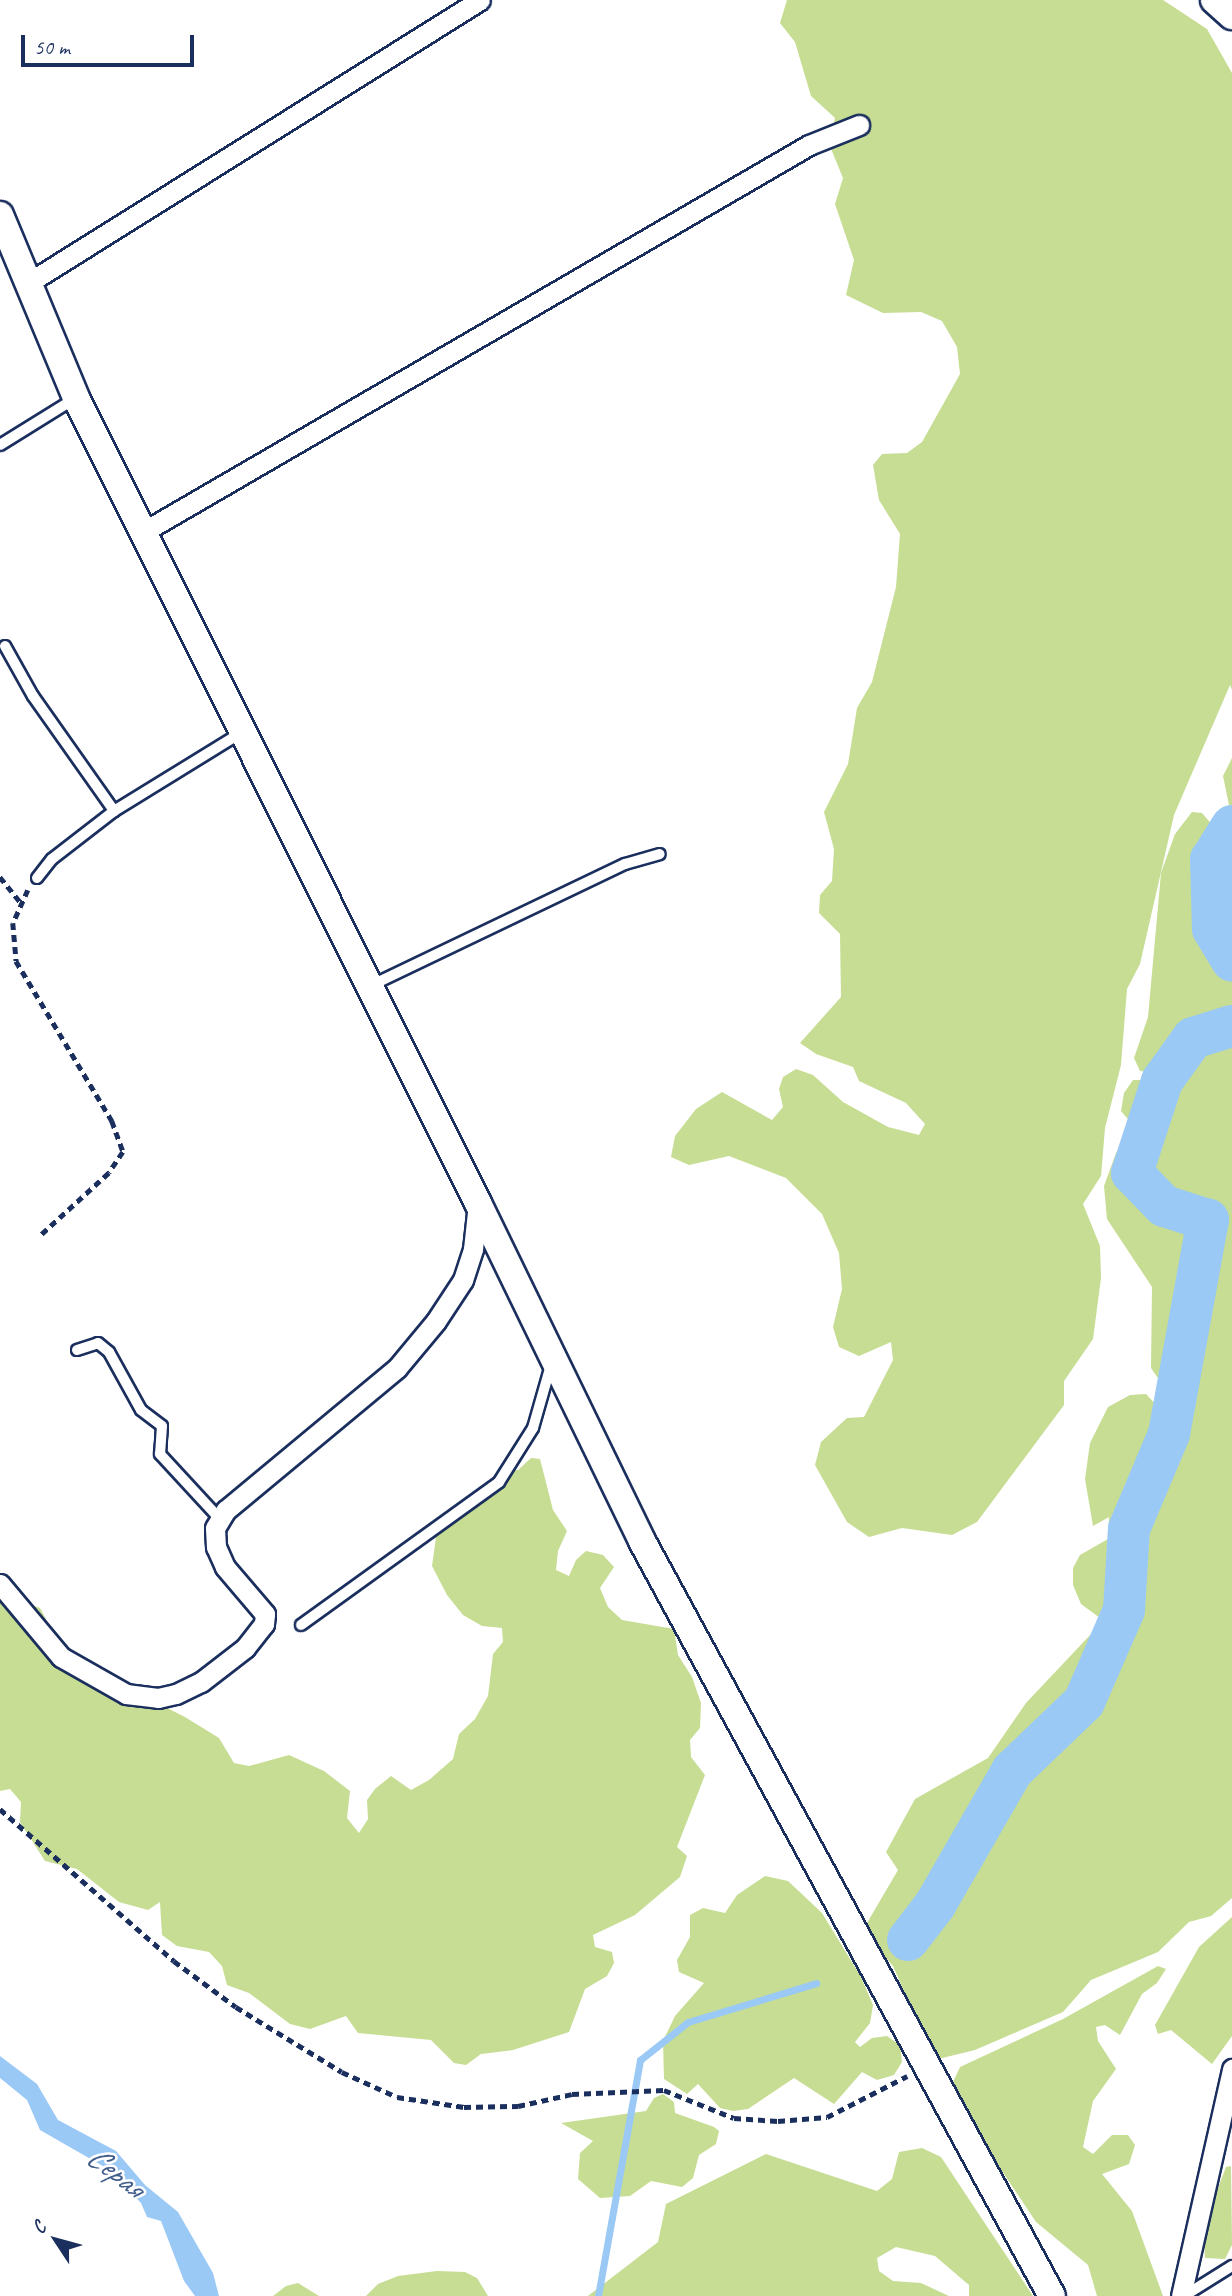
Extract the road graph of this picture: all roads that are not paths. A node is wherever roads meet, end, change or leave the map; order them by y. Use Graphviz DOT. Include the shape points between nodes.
graph roads {
  1 [pos="480,0"];
  2 [pos="1214,0"];
  3 [pos="1232,16"];
  4 [pos="859,125"];
  5 [pos="0,215"];
  6 [pos="28,283"];
  7 [pos="76,398"];
  8 [pos="0,445"];
  9 [pos="143,532"];
  10 [pos="5,646"];
  11 [pos="242,732"];
  12 [pos="114,811"];
  13 [pos="660,854"];
  14 [pos="37,878"];
  15 [pos="369,986"];
  16 [pos="478,1203"];
  17 [pos="77,1350"];
  18 [pos="552,1360"];
  19 [pos="220,1520"];
  20 [pos="0,1584"];
  21 [pos="301,1625"];
  22 [pos="1232,2069"];
  23 [pos="1232,2266"];
  24 [pos="1052,2296"];
  25 [pos="1182,2296"];
  1 -- 6 [label="street"];
  2 -- 3 [label="street"];
  4 -- 9 [label="street" via="809,145"];
  5 -- 6 [label="street" via="12,257"];
  6 -- 7 [label="street"];
  7 -- 8 [label="lane"];
  7 -- 9 [label="street"];
  9 -- 11 [label="street"];
  10 -- 12 [label="lane" via="33,696"];
  11 -- 12 [label="lane"];
  11 -- 15 [label="street"];
  12 -- 14 [label="lane" via="52,859"];
  13 -- 15 [label="lane" via="625,864"];
  15 -- 16 [label="street"];
  16 -- 18 [label="street"];
  16 -- 19 [label="street" via="473,1249 463,1280 436,1321 397,1368"];
  17 -- 19 [label="lane" via="98,1343 109,1352 141,1410 162,1426 160,1454"];
  18 -- 21 [label="lane" via="533,1428 499,1482"];
  18 -- 24 [label="street" via="642,1541"];
  19 -- 20 [label="street" via="215,1528 216,1547 225,1567 265,1614 264,1624 234,1657 176,1694 159,1698 126,1694 88,1676 61,1657"];
  22 -- 25 [label="street"];
  23 -- 25 [label="lane"];
}
